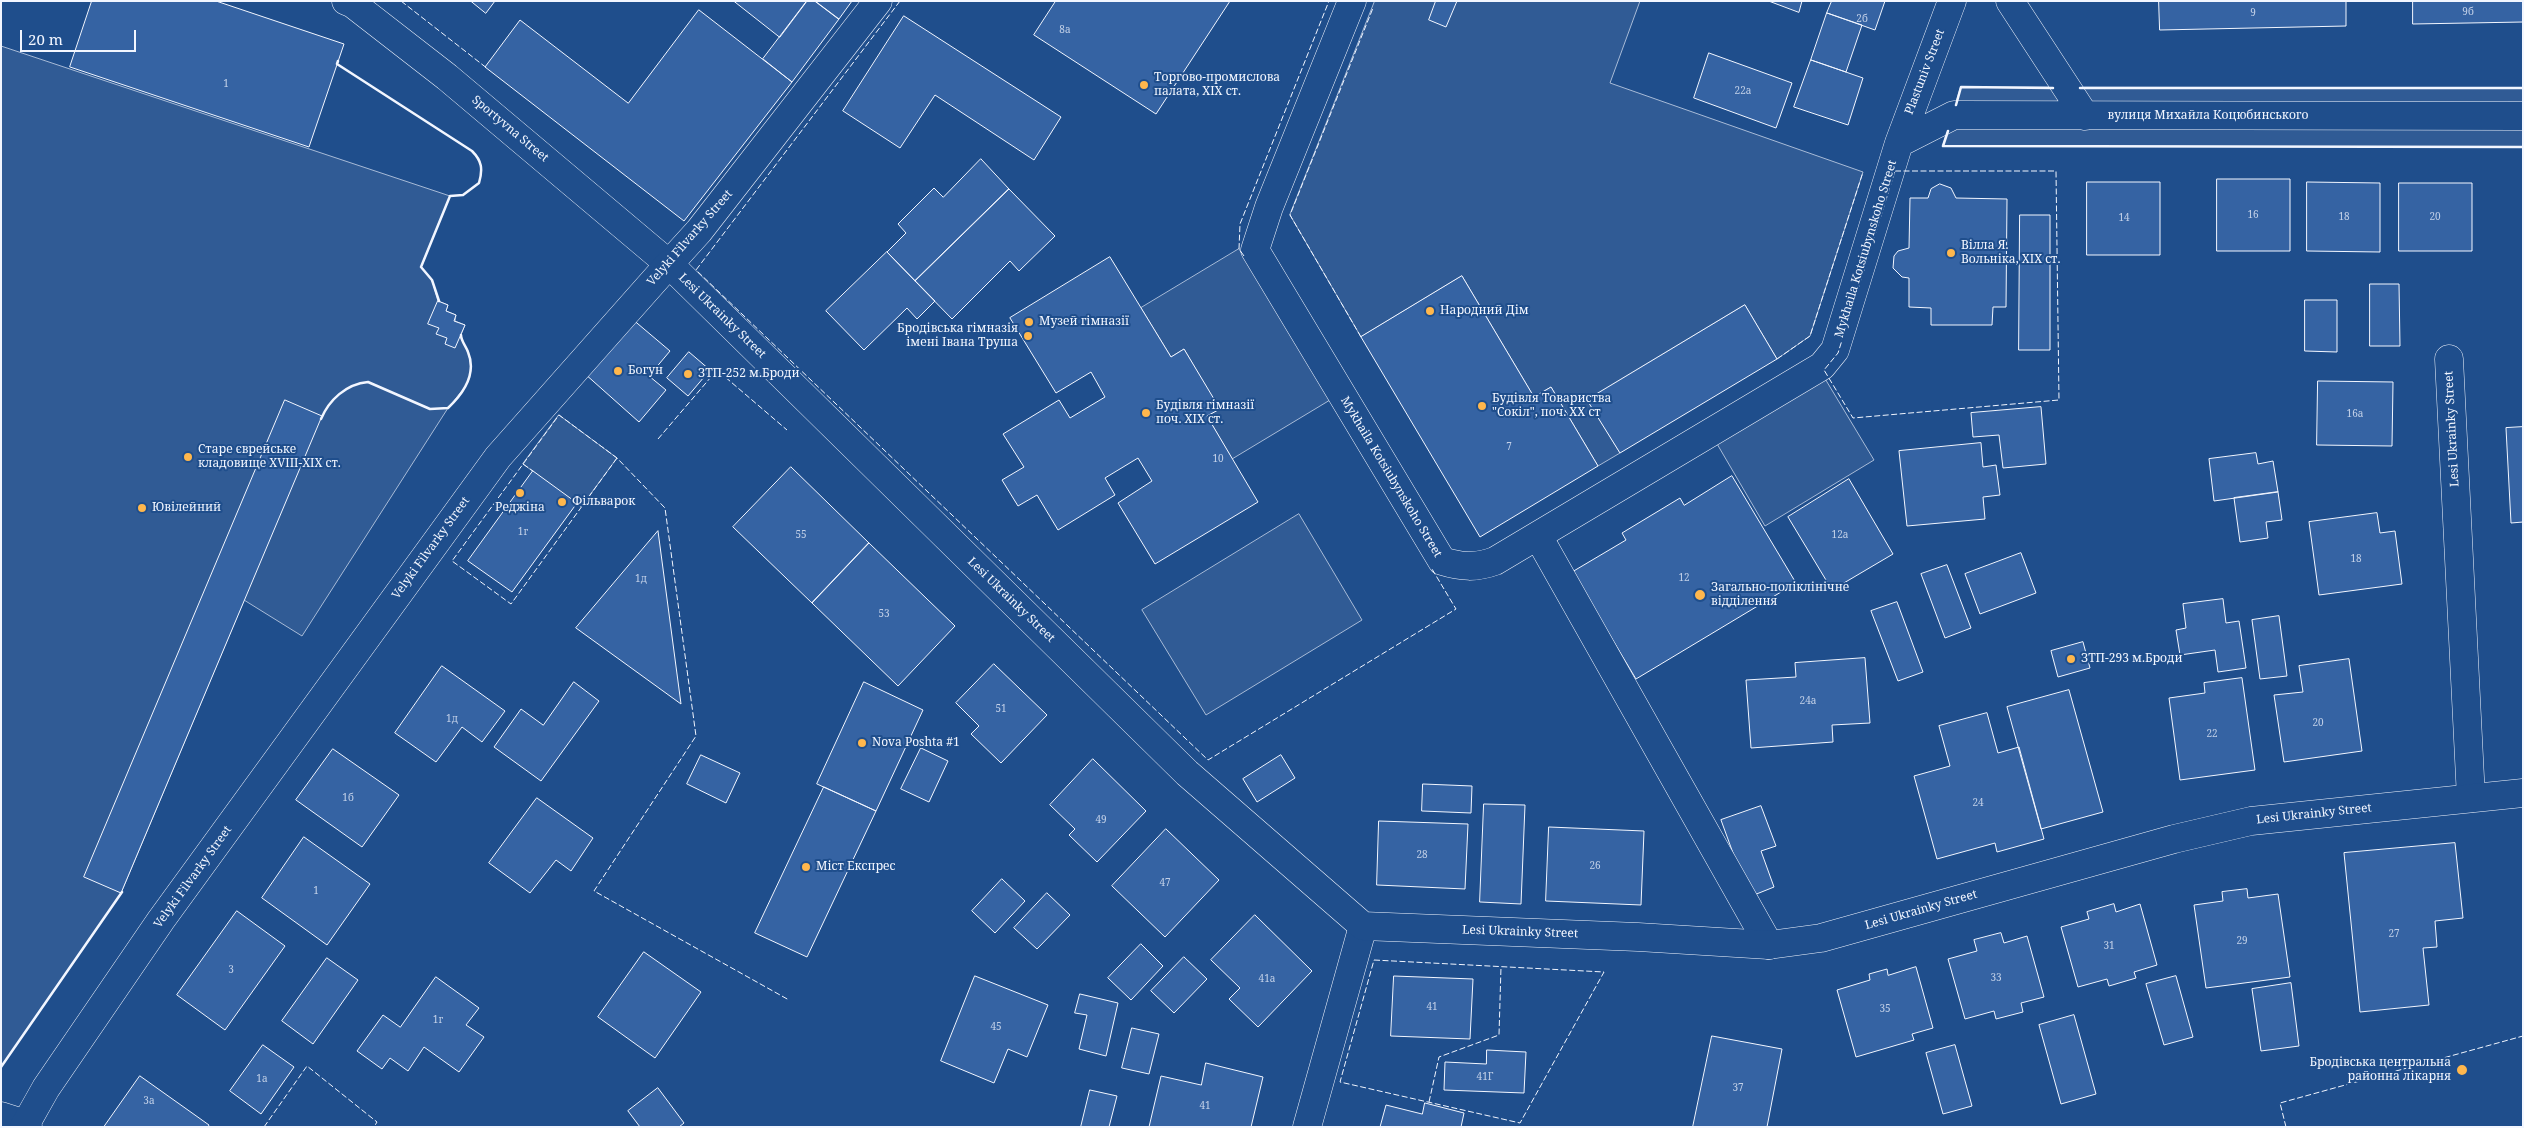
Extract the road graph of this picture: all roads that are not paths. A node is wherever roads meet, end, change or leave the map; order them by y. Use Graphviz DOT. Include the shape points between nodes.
graph roads {
  1 [pos="346,1"];
  2 [pos="878,1"];
  3 [pos="1352,1"];
  4 [pos="1952,1"];
  5 [pos="2010,1"];
  6 [pos="2085,116"];
  7 [pos="2523,116"];
  8 [pos="1899,143"];
  9 [pos="668,264"];
  10 [pos="2449,359"];
  11 [pos="1538,536"];
  12 [pos="2523,792"];
  13 [pos="2471,798"];
  14 [pos="1363,926"];
  15 [pos="1768,946"];
  16 [pos="20,1123"];
  17 [pos="1307,1127"];
  1 -- 9 [label="street, Sportyvna Street" via="447,77"];
  2 -- 9 [label="street, Velyki Filvarky Street" via="699,232"];
  3 -- 11 [label="street, Mykhaila Kotsiubynskoho Street" via="1269,207 1255,250 1442,561 1466,567 1484,565 1495,562"];
  4 -- 8 [label="street, Plastuniv Street"];
  5 -- 6 [label="street"];
  6 -- 7 [label="street, вулиця Михайла Коцюбинського"];
  6 -- 8 [label="street, вулиця Михайла Коцюбинського" via="1954,116"];
  8 -- 11 [label="street, Mykhaila Kotsiubynskoho Street" via="1834,350 1822,366"];
  9 -- 14 [label="street, Lesi Ukrainky Street" via="1187,773"];
  9 -- 16 [label="street, Velyki Filvarky Street" via="498,457 161,920"];
  10 -- 13 [label="street, Lesi Ukrainky Street"];
  11 -- 15 [label="street"];
  12 -- 13 [label="street, Lesi Ukrainky Street"];
  13 -- 15 [label="street, Lesi Ukrainky Street" via="2250,821 2174,839 1821,938"];
  14 -- 15 [label="street, Lesi Ukrainky Street" via="1638,937"];
  14 -- 17 [label="street"];
}
